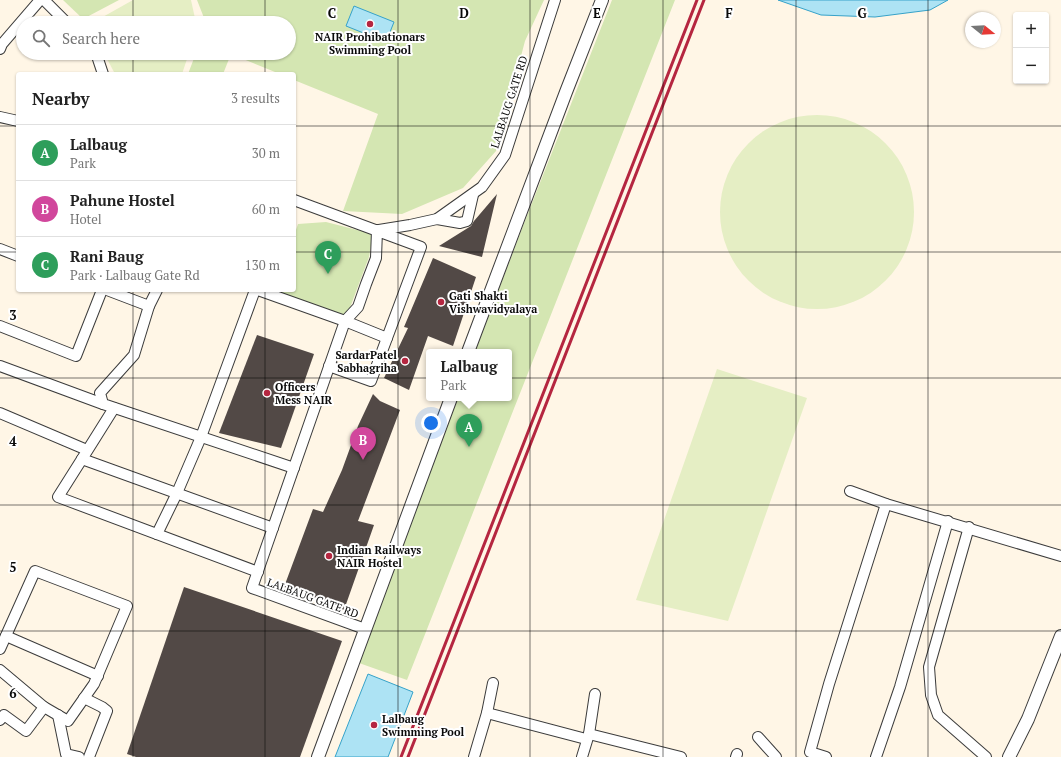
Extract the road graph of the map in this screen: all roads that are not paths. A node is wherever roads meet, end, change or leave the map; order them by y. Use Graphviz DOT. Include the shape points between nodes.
graph roads {
  1 [pos="40,0"];
  2 [pos="44,0"];
  3 [pos="555,0"];
  4 [pos="602,0"];
  5 [pos="608,0"];
  6 [pos="26,16"];
  7 [pos="60,16"];
  8 [pos="16,28"];
  9 [pos="0,49"];
  10 [pos="98,60"];
  11 [pos="102,72"];
  12 [pos="0,117"];
  13 [pos="16,121"];
  14 [pos="473,195"];
  15 [pos="296,201"];
  16 [pos="437,219"];
  17 [pos="377,230"];
  18 [pos="0,250"];
  19 [pos="16,255"];
  20 [pos="493,285"];
  21 [pos="101,292"];
  22 [pos="112,292"];
  23 [pos="156,292"];
  24 [pos="254,292"];
  25 [pos="264,292"];
  26 [pos="149,306"];
  27 [pos="344,321"];
  28 [pos="0,326"];
  29 [pos="387,338"];
  30 [pos="469,349"];
  31 [pos="0,366"];
  32 [pos="329,366"];
  33 [pos="450,401"];
  34 [pos="103,404"];
  35 [pos="114,408"];
  36 [pos="0,413"];
  37 [pos="201,437"];
  38 [pos="85,454"];
  39 [pos="294,468"];
  40 [pos="850,491"];
  41 [pos="177,493"];
  42 [pos="886,504"];
  43 [pos="948,521"];
  44 [pos="273,528"];
  45 [pos="969,528"];
  46 [pos="156,534"];
  47 [pos="1061,556"];
  48 [pos="258,572"];
  49 [pos="365,629"];
  50 [pos="6,636"];
  51 [pos="1061,636"];
  52 [pos="0,650"];
  53 [pos="0,670"];
  54 [pos="98,676"];
  55 [pos="493,683"];
  56 [pos="595,694"];
  57 [pos="84,698"];
  58 [pos="44,707"];
  59 [pos="487,713"];
  60 [pos="58,715"];
  61 [pos="0,720"];
  62 [pos="588,736"];
  63 [pos="758,737"];
  64 [pos="656,754"];
  65 [pos="79,757"];
  66 [pos="89,757"];
  67 [pos="318,757"];
  68 [pos="474,757"];
  69 [pos="582,757"];
  70 [pos="681,757"];
  71 [pos="776,757"];
  72 [pos="826,757"];
  73 [pos="876,757"];
  74 [pos="986,757"];
  75 [pos="1009,757"];
  1 -- 6 [label="street"];
  2 -- 7 [label="street"];
  3 -- 14 [label="street, LALBAUG GATE RD" via="505,155 482,188"];
  4 -- 20 [label="street"];
  5 -- 20 [label="street" via="502,272"];
  8 -- 9 [label="street"];
  10 -- 11 [label="street"];
  12 -- 13 [label="street"];
  14 -- 16 [label="street, LALBAUG GATE RD"];
  14 -- 16 [label="street" via="467,221 460,223"];
  15 -- 17 [label="street"];
  16 -- 17 [label="street, LALBAUG GATE RD"];
  17 -- 27 [label="street" via="376,258 358,307"];
  17 -- 29 [label="street" via="421,247"];
  18 -- 19 [label="street"];
  20 -- 30 [label="street"];
  21 -- 28 [label="street" via="76,356"];
  22 -- 26 [label="street"];
  23 -- 26 [label="street"];
  24 -- 37 [label="street"];
  25 -- 27 [label="street"];
  26 -- 34 [label="street" via="134,355 100,393"];
  27 -- 29 [label="street"];
  27 -- 32 [label="street"];
  29 -- 32 [label="street" via="370,381"];
  31 -- 34 [label="street"];
  32 -- 39 [label="street"];
  33 -- 49 [label="street"];
  34 -- 35 [label="street"];
  35 -- 37 [label="street"];
  35 -- 38 [label="street"];
  36 -- 38 [label="street"];
  37 -- 39 [label="street"];
  37 -- 41 [label="street"];
  38 -- 41 [label="street"];
  38 -- 46 [label="street" via="58,497"];
  39 -- 44 [label="street"];
  40 -- 42 [label="street"];
  41 -- 44 [label="street"];
  41 -- 46 [label="street"];
  42 -- 43 [label="street"];
  42 -- 72 [label="street" via="810,752"];
  43 -- 45 [label="street"];
  43 -- 73 [label="street" via="900,687"];
  44 -- 48 [label="street"];
  45 -- 47 [label="street"];
  45 -- 74 [label="street" via="929,667 929,679 938,715"];
  46 -- 48 [label="street"];
  48 -- 49 [label="street, LALBAUG GATE RD" via="252,588"];
  49 -- 67 [label="street"];
  50 -- 52 [label="street"];
  50 -- 54 [label="street"];
  50 -- 54 [label="street" via="35,571 127,606"];
  51 -- 75 [label="street" via="1028,719"];
  53 -- 58 [label="street"];
  54 -- 57 [label="street"];
  55 -- 59 [label="street"];
  56 -- 62 [label="street"];
  57 -- 60 [label="street" via="68,721"];
  57 -- 66 [label="street" via="107,711"];
  58 -- 60 [label="street"];
  58 -- 61 [label="street" via="26,731 4,714"];
  59 -- 62 [label="street"];
  59 -- 68 [label="street"];
  60 -- 65 [label="street" via="66,754"];
  62 -- 64 [label="street"];
  62 -- 69 [label="street"];
  63 -- 71 [label="street"];
  64 -- 70 [label="street"];
}
